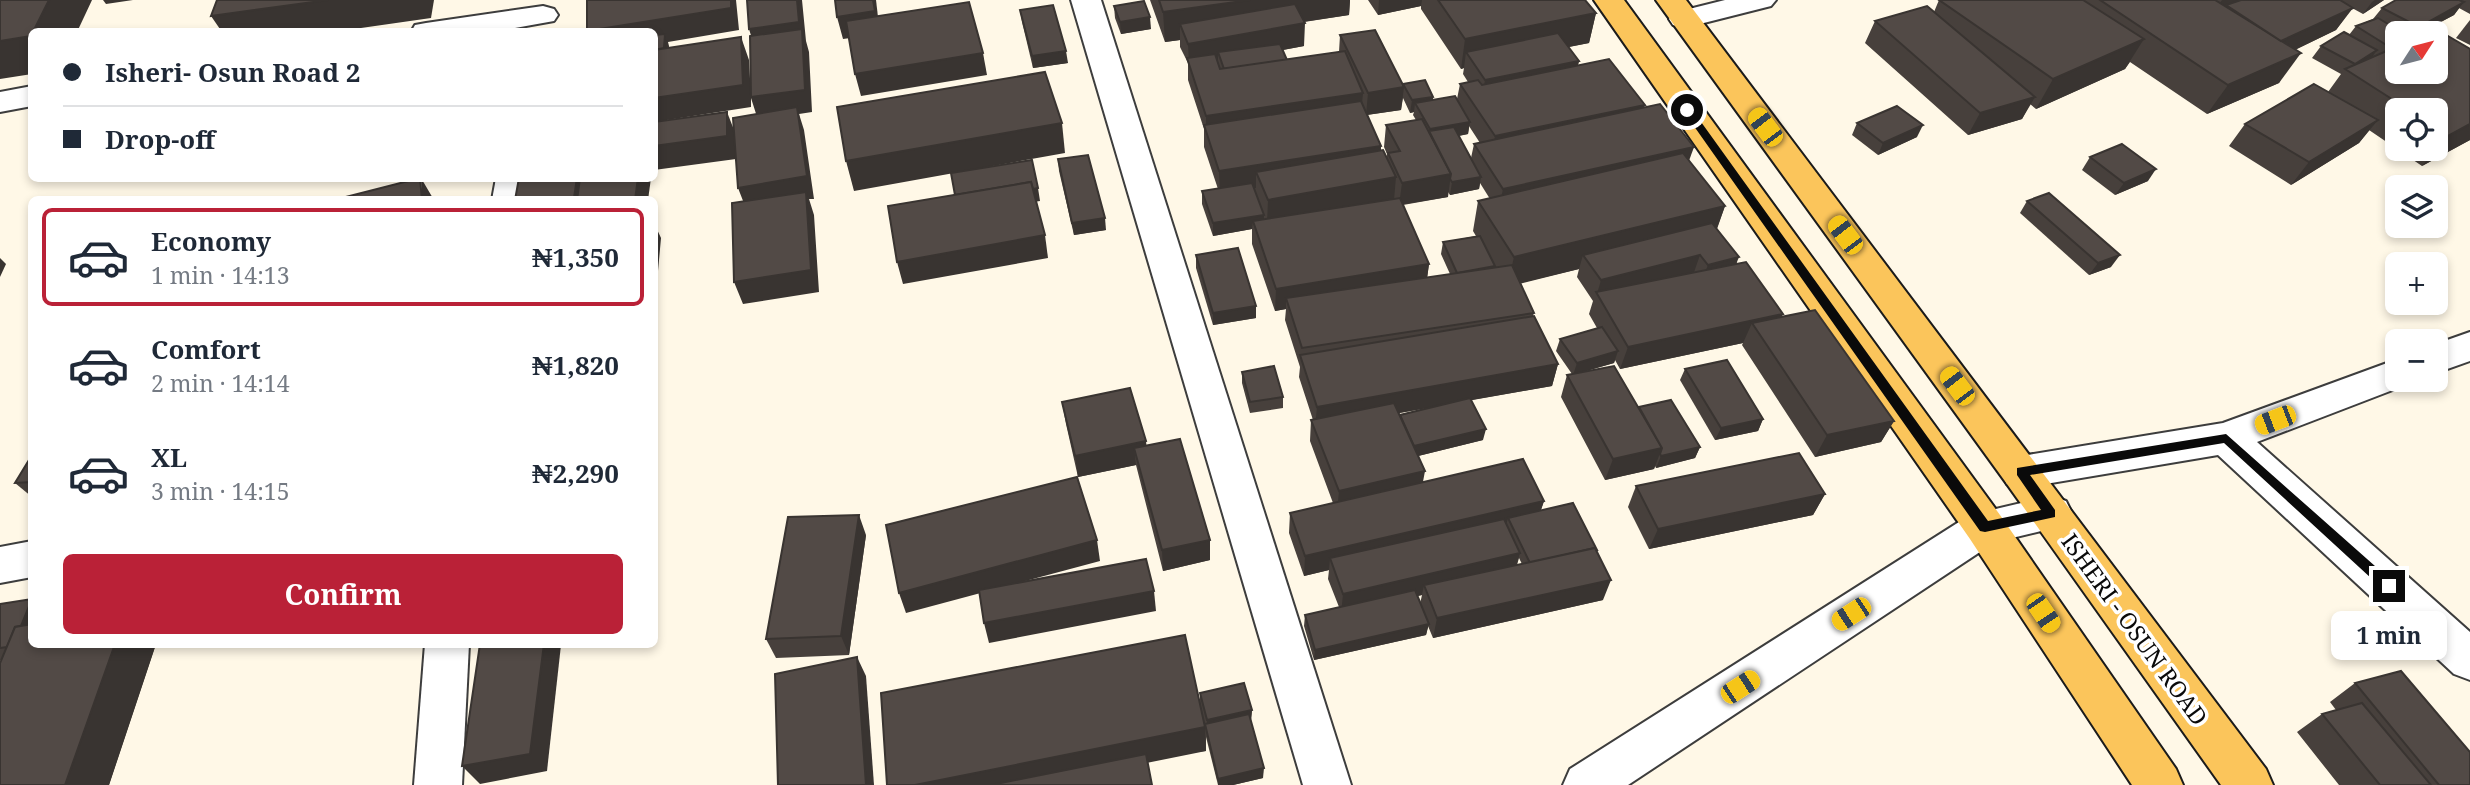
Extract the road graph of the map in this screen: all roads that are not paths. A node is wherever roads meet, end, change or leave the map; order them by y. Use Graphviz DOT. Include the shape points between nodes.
graph roads {
  1 [pos="1086,0"];
  2 [pos="1609,0"];
  3 [pos="1761,0"];
  4 [pos="1678,10"];
  5 [pos="542,15"];
  6 [pos="453,28"];
  7 [pos="28,97"];
  8 [pos="0,102"];
  9 [pos="2470,346"];
  10 [pos="2448,354"];
  11 [pos="2385,378"];
  12 [pos="2226,438"];
  13 [pos="2021,472"];
  14 [pos="2050,513"];
  15 [pos="1985,527"];
  16 [pos="28,560"];
  17 [pos="0,565"];
  18 [pos="447,648"];
  19 [pos="2470,660"];
  20 [pos="438,785"];
  21 [pos="1327,785"];
  22 [pos="1587,785"];
  23 [pos="2159,785"];
  24 [pos="2249,785"];
  1 -- 21 [label="street"];
  2 -- 15 [label="main road"];
  3 -- 4 [label="street"];
  4 -- 13 [label="main road, ISHERI - OSUN ROAD"];
  5 -- 6 [label="street"];
  7 -- 8 [label="street"];
  9 -- 10 [label="street"];
  11 -- 12 [label="street"];
  12 -- 13 [label="street"];
  12 -- 19 [label="street"];
  13 -- 14 [label="main road, ISHERI - OSUN ROAD"];
  14 -- 15 [label="street"];
  14 -- 24 [label="main road, ISHERI - OSUN ROAD"];
  15 -- 22 [label="street"];
  15 -- 23 [label="main road"];
  16 -- 17 [label="street"];
  18 -- 20 [label="street"];
}
